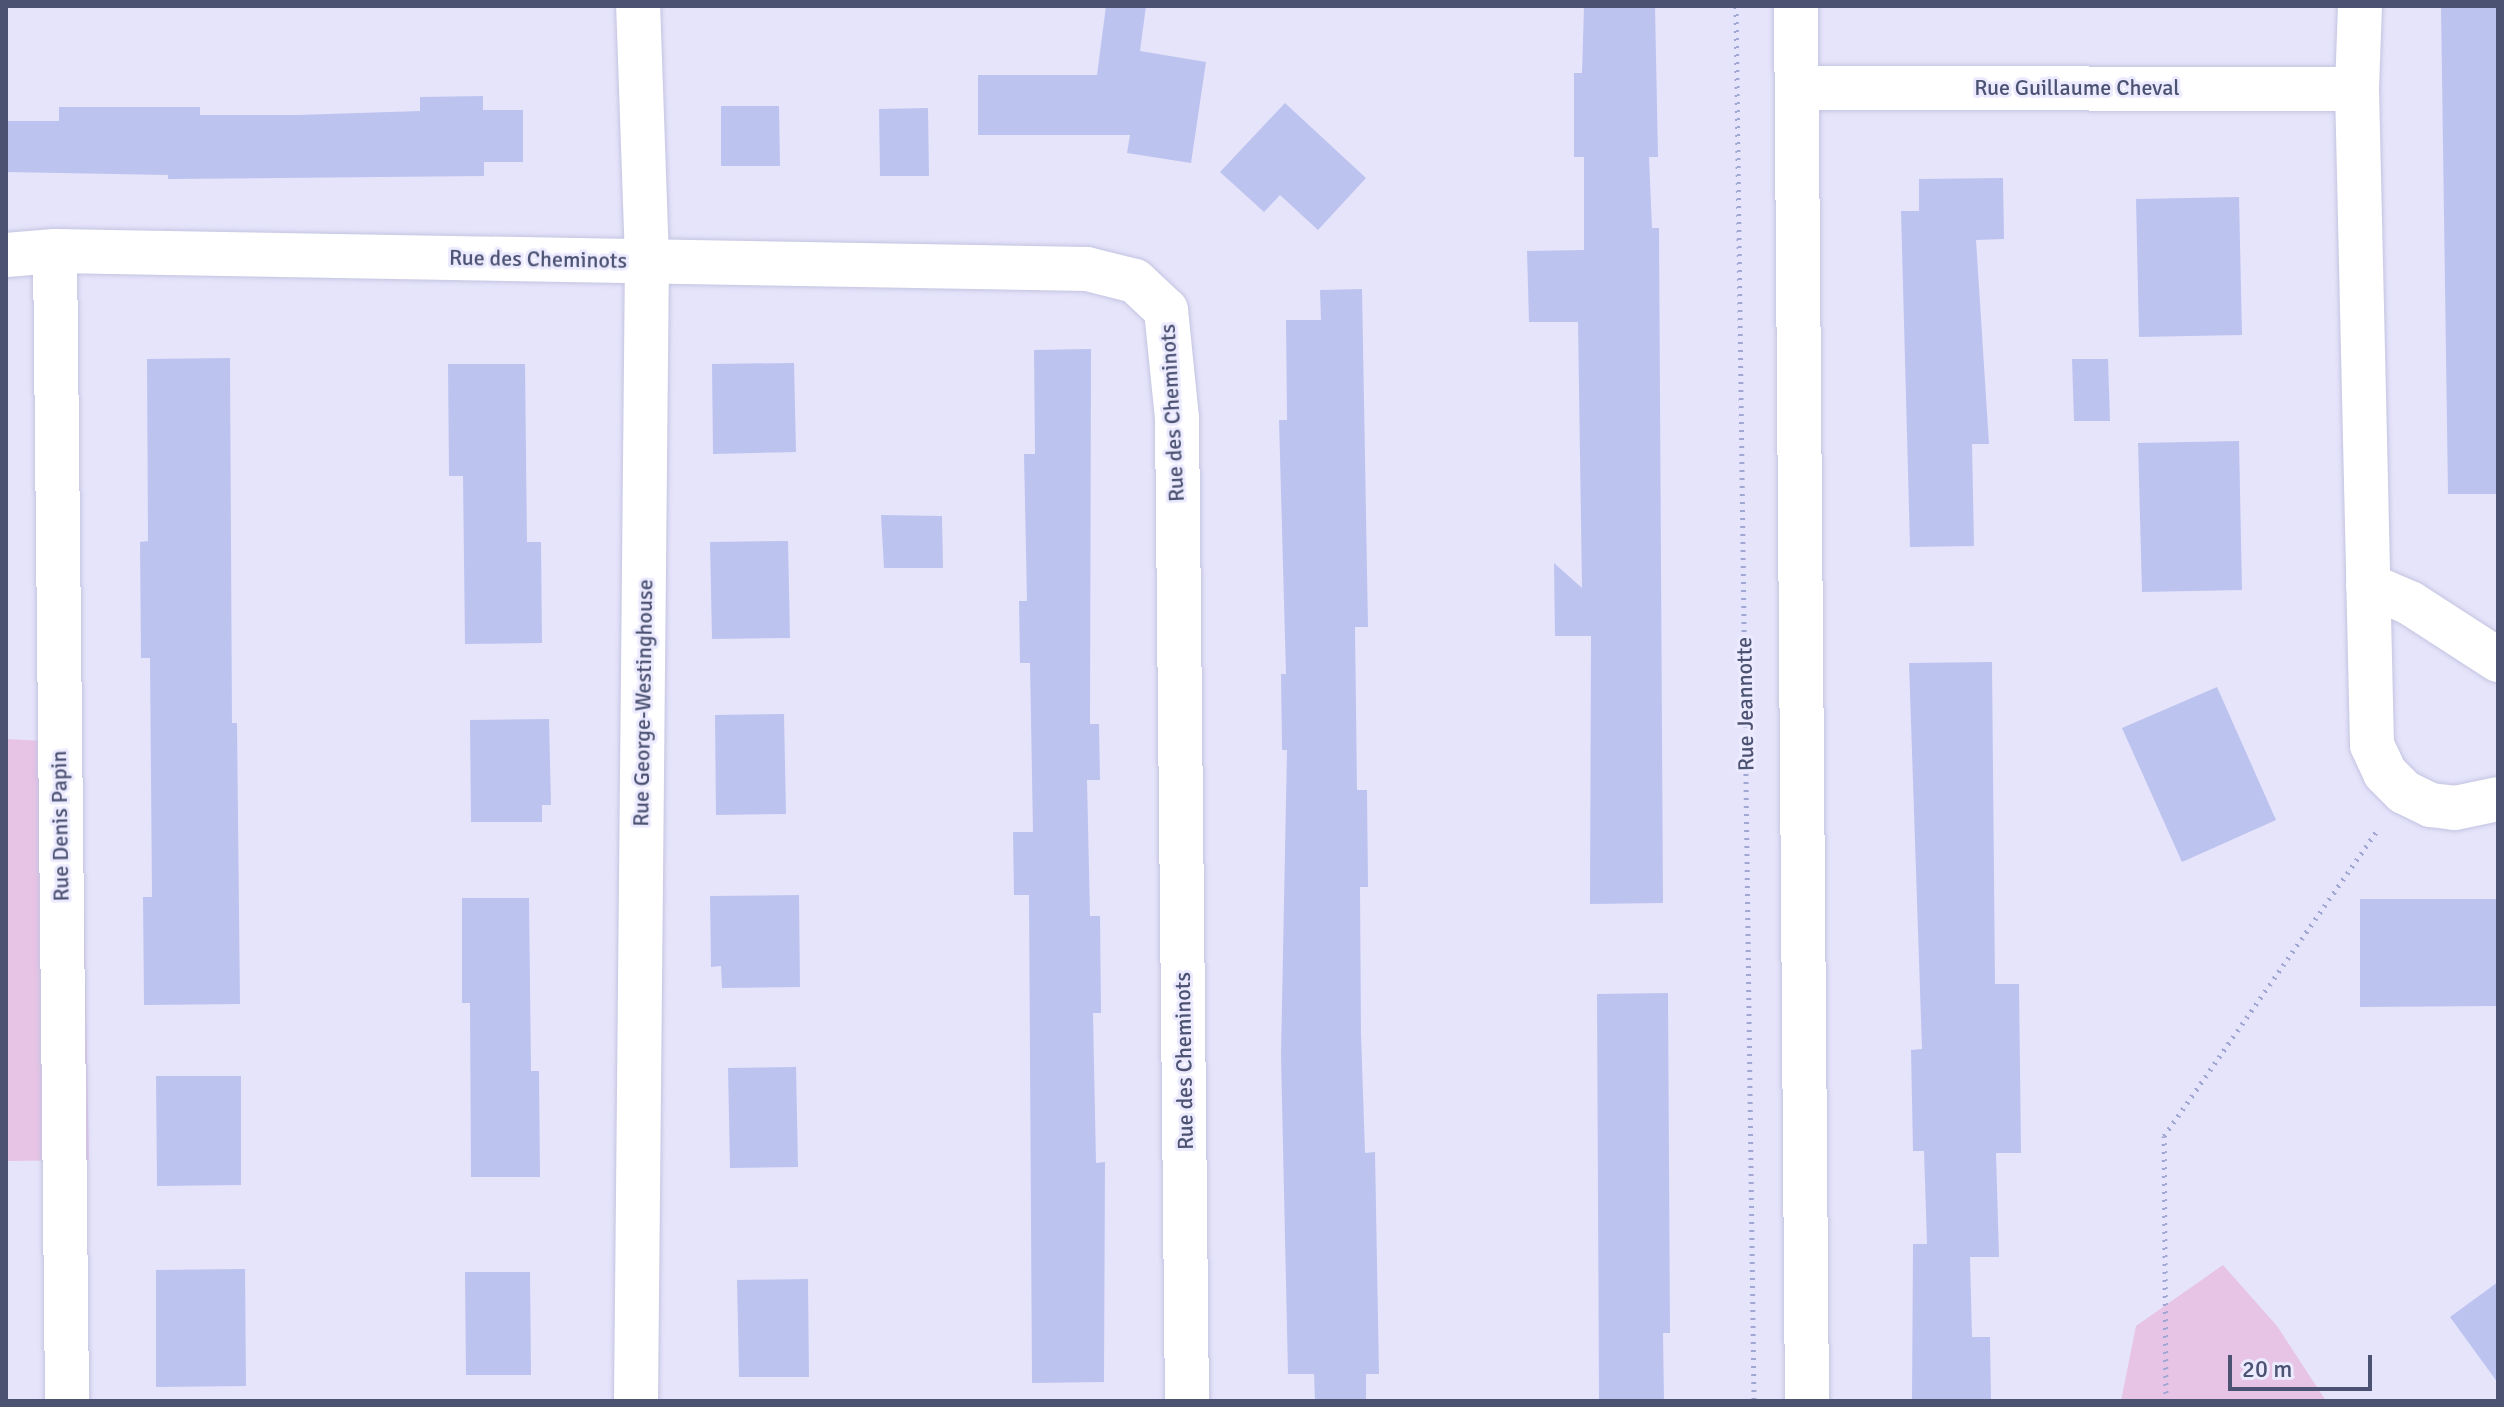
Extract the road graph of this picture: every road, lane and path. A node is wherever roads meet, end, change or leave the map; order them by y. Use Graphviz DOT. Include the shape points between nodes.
graph roads {
  1 [pos="638,6"];
  2 [pos="1736,6"];
  3 [pos="1796,6"];
  4 [pos="2360,6"];
  5 [pos="1797,88"];
  6 [pos="2357,89"];
  7 [pos="55,251"];
  8 [pos="6,255"];
  9 [pos="647,260"];
  10 [pos="2368,585"];
  11 [pos="2498,660"];
  12 [pos="2404,792"];
  13 [pos="2498,799"];
  14 [pos="67,1401"];
  15 [pos="636,1401"];
  16 [pos="1187,1401"];
  17 [pos="1754,1401"];
  18 [pos="1807,1401"];
  19 [pos="2166,1401"];
  1 -- 9 [label="street, Rue George-Westinghouse"];
  2 -- 17 [label="path, Rue Jeannotte"];
  3 -- 5 [label="street"];
  4 -- 6 [label="street"];
  5 -- 6 [label="street, Rue Guillaume Cheval"];
  5 -- 18 [label="street"];
  6 -- 10 [label="street"];
  7 -- 8 [label="street, Rue des Cheminots"];
  7 -- 9 [label="street, Rue des Cheminots"];
  7 -- 14 [label="street, Rue Denis Papin"];
  9 -- 15 [label="street, Rue George-Westinghouse"];
  9 -- 16 [label="street, Rue des Cheminots" via="1087,269 1135,281 1166,310 1177,418"];
  10 -- 11 [label="street" via="2410,603"];
  10 -- 12 [label="street" via="2372,745 2385,773"];
  12 -- 13 [label="street" via="2431,805 2455,808"];
  12 -- 19 [label="path" via="2164,1136"];
}
